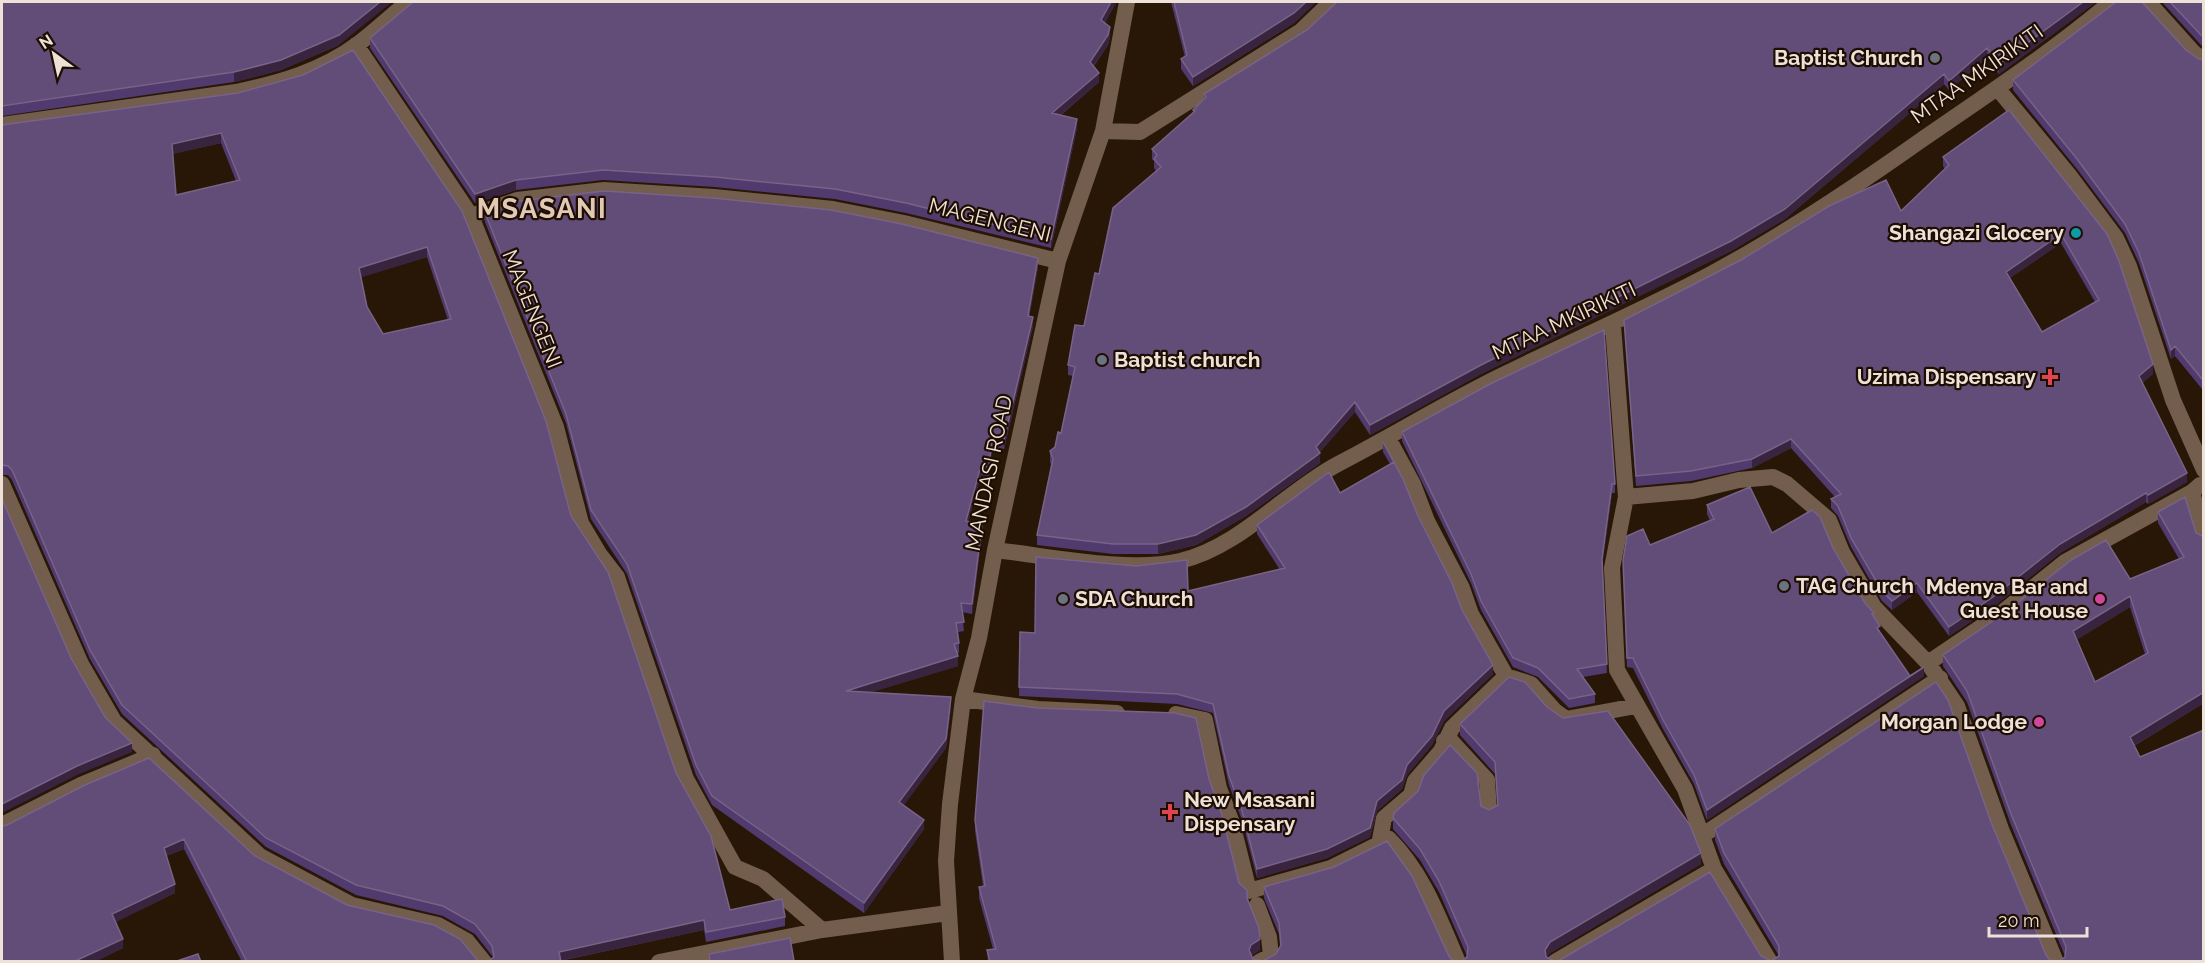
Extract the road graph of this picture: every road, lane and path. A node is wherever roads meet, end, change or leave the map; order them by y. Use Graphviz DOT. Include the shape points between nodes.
graph roads {
  1 [pos="408,2"];
  2 [pos="1127,2"];
  3 [pos="1331,2"];
  4 [pos="2111,2"];
  5 [pos="2148,2"];
  6 [pos="356,45"];
  7 [pos="2204,60"];
  8 [pos="1998,89"];
  9 [pos="2,125"];
  10 [pos="1103,131"];
  11 [pos="471,216"];
  12 [pos="1058,261"];
  13 [pos="1613,325"];
  14 [pos="1388,438"];
  15 [pos="2204,470"];
  16 [pos="2204,479"];
  17 [pos="2,484"];
  18 [pos="2192,492"];
  19 [pos="1626,497"];
  20 [pos="2204,537"];
  21 [pos="995,550"];
  22 [pos="1928,663"];
  23 [pos="1506,676"];
  24 [pos="1940,678"];
  25 [pos="963,699"];
  26 [pos="1636,706"];
  27 [pos="1128,714"];
  28 [pos="1164,714"];
  29 [pos="1444,741"];
  30 [pos="153,755"];
  31 [pos="1489,811"];
  32 [pos="2,825"];
  33 [pos="1700,837"];
  34 [pos="1379,845"];
  35 [pos="1714,869"];
  36 [pos="1257,905"];
  37 [pos="948,913"];
  38 [pos="822,930"];
  39 [pos="484,962"];
  40 [pos="659,962"];
  41 [pos="952,962"];
  42 [pos="1259,962"];
  43 [pos="1458,962"];
  44 [pos="1556,962"];
  45 [pos="1770,962"];
  46 [pos="2056,962"];
  1 -- 6 [label="street"];
  2 -- 10 [label="street, MANDASI ROAD"];
  3 -- 10 [label="street" via="1301,31 1140,132"];
  4 -- 8 [label="street, MTAA MKIRIKITI"];
  5 -- 7 [label="street"];
  6 -- 9 [label="street" via="303,74 236,92"];
  6 -- 11 [label="street"];
  8 -- 13 [label="street, MTAA MKIRIKITI" via="1850,192 1712,273"];
  8 -- 15 [label="street" via="2116,238 2173,400"];
  10 -- 12 [label="street, MANDASI ROAD"];
  11 -- 12 [label="street, MAGENGENI" via="518,200 604,190 714,197 833,209"];
  11 -- 38 [label="street, MAGENGENI" via="556,428 581,523 617,577 686,779 735,867 764,879"];
  12 -- 21 [label="street, MANDASI ROAD"];
  13 -- 14 [label="street, MTAA MKIRIKITI" via="1504,374"];
  13 -- 19 [label="street"];
  14 -- 21 [label="street, MTAA MKIRIKITI" via="1320,474 1238,533 1181,561 1092,561"];
  14 -- 23 [label="street" via="1471,614"];
  16 -- 18 [label="street"];
  17 -- 30 [label="street" via="81,664 114,721"];
  18 -- 20 [label="street"];
  18 -- 22 [label="street" via="2065,562 1999,615"];
  19 -- 22 [label="street" via="1693,491 1751,478 1773,477 1787,484 1829,520 1842,552 1874,607"];
  19 -- 26 [label="street" via="1612,568 1615,653 1617,670"];
  21 -- 25 [label="street, MANDASI ROAD"];
  22 -- 24 [label="street"];
  23 -- 26 [label="street" via="1531,684 1566,719"];
  23 -- 29 [label="street" via="1452,728"];
  24 -- 33 [label="street"];
  24 -- 46 [label="street" via="1957,706 2001,829"];
  25 -- 27 [label="street" via="1038,709"];
  25 -- 37 [label="street, MANDASI ROAD" via="946,861"];
  26 -- 33 [label="street" via="1685,789"];
  28 -- 34 [label="street" via="1205,720 1219,788 1249,891 1331,868"];
  29 -- 31 [label="street" via="1451,741 1487,780"];
  29 -- 34 [label="street" via="1441,751 1414,781 1411,795 1384,818"];
  30 -- 32 [label="street" via="81,785"];
  30 -- 39 [label="street" via="260,856 352,905 438,925 467,941"];
  33 -- 35 [label="street"];
  34 -- 43 [label="street" via="1389,839 1413,867"];
  35 -- 44 [label="street"];
  35 -- 45 [label="street"];
  36 -- 42 [label="street" via="1269,937 1271,956"];
  37 -- 38 [label="street"];
  37 -- 41 [label="street, MANDASI ROAD"];
  38 -- 40 [label="street"];
}
